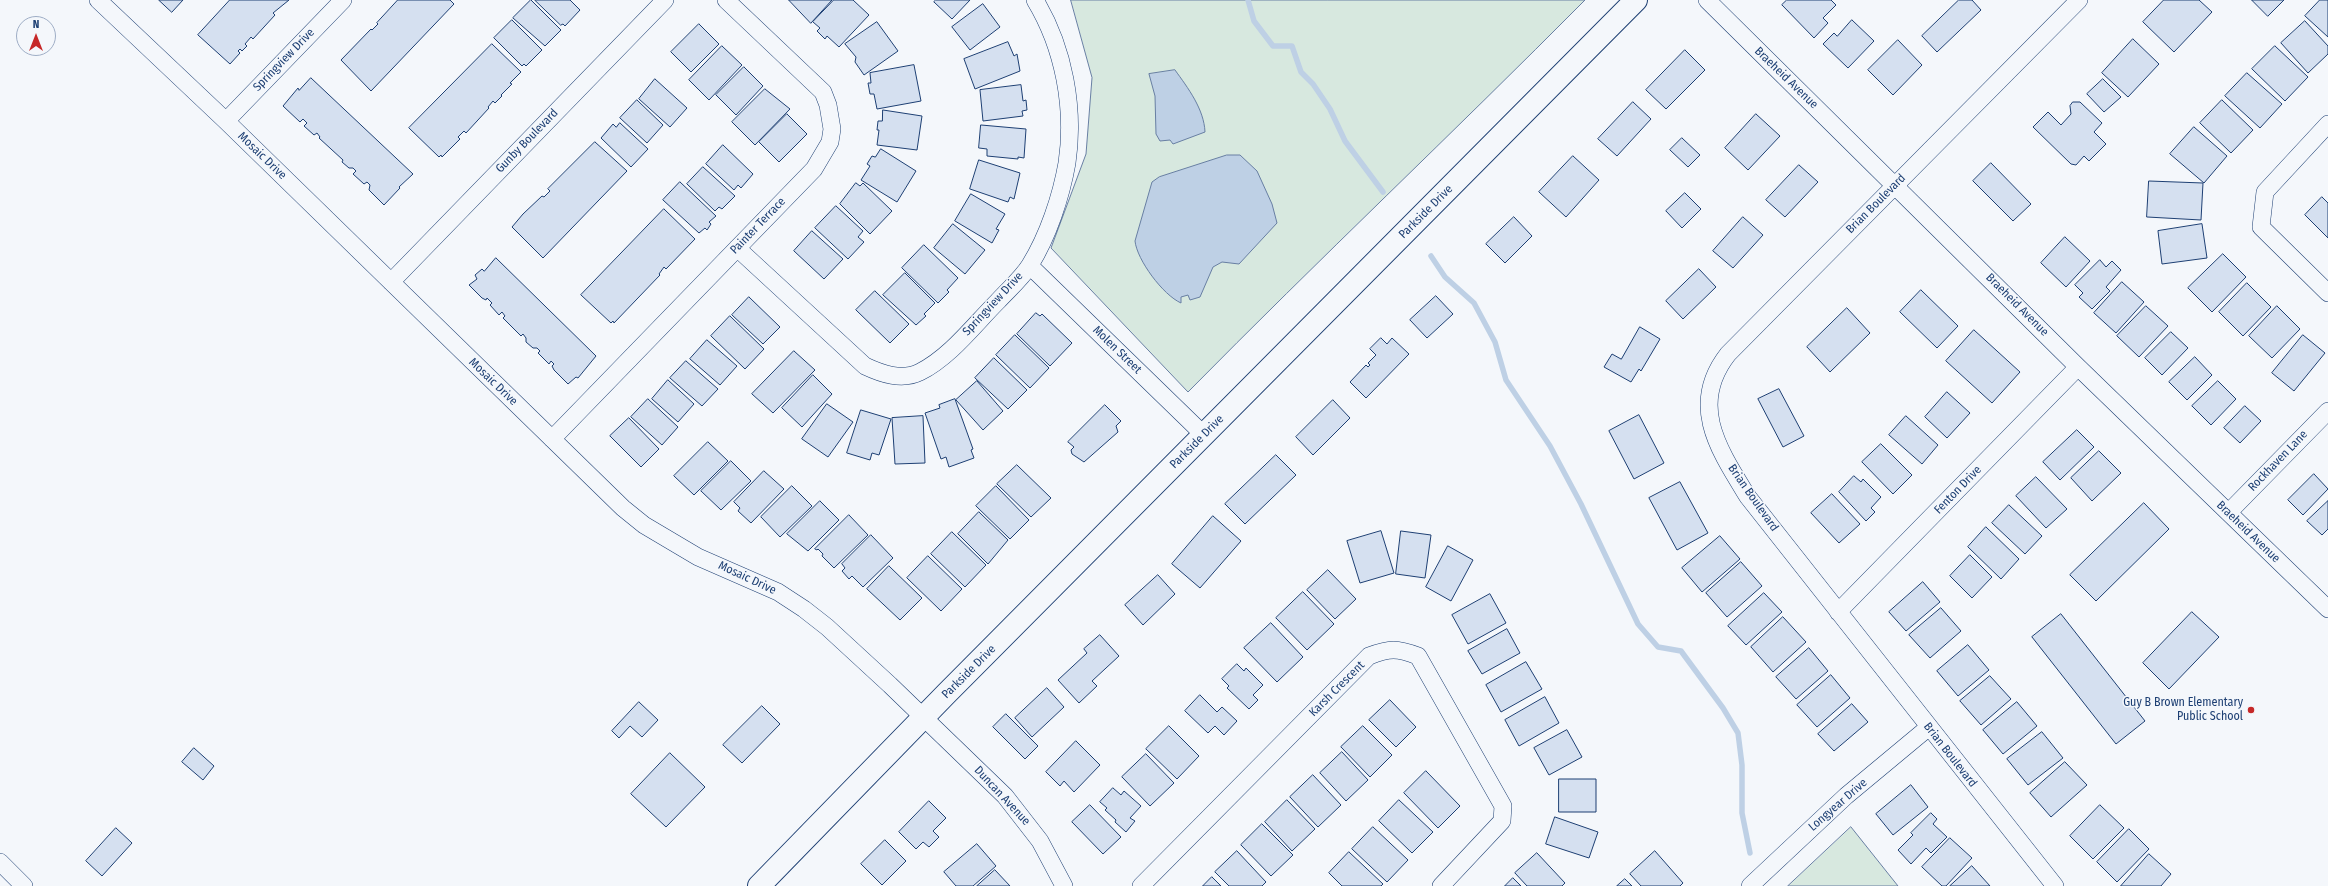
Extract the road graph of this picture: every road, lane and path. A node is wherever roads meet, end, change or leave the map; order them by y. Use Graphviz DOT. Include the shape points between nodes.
graph roads {
  1 [pos="98,0"];
  2 [pos="343,0"];
  3 [pos="665,0"];
  4 [pos="726,0"];
  5 [pos="1035,0"];
  6 [pos="1636,0"];
  7 [pos="1707,0"];
  8 [pos="2079,0"];
  9 [pos="226,121"];
  10 [pos="2328,124"];
  11 [pos="1895,184"];
  12 [pos="737,248"];
  13 [pos="1030,266"];
  14 [pos="391,282"];
  15 [pos="2328,293"];
  16 [pos="2078,367"];
  17 [pos="2328,411"];
  18 [pos="1204,435"];
  19 [pos="552,440"];
  20 [pos="2228,512"];
  21 [pos="2328,609"];
  22 [pos="1838,612"];
  23 [pos="924,717"];
  24 [pos="1929,727"];
  25 [pos="0,862"];
  26 [pos="24,886"];
  27 [pos="760,886"];
  28 [pos="1064,886"];
  29 [pos="1141,886"];
  30 [pos="1441,886"];
  31 [pos="1750,886"];
  32 [pos="2055,886"];
  1 -- 9 [label="street, Mosaic Drive"];
  2 -- 9 [label="street, Springview Drive"];
  3 -- 14 [label="street, Gunby Boulevard"];
  4 -- 12 [label="street, Painter Terrace" via="823,92 828,104 832,129 830,142 814,169"];
  5 -- 13 [label="street, Springview Drive" via="1051,31 1069,104 1070,125 1063,181 1055,208"];
  6 -- 18 [label="main road, Parkside Drive"];
  7 -- 11 [label="street, Braeheid Avenue"];
  8 -- 11 [label="street, Brian Boulevard"];
  9 -- 14 [label="street, Mosaic Drive"];
  10 -- 15 [label="street" via="2265,192 2261,227"];
  11 -- 16 [label="street, Braeheid Avenue"];
  11 -- 22 [label="street, Brian Boulevard" via="1728,354 1714,374 1708,396 1710,425 1738,480"];
  12 -- 13 [label="street, Springview Drive" via="865,366 882,374 900,377 919,373 953,347"];
  12 -- 19 [label="street, Painter Terrace"];
  13 -- 18 [label="street, Molen Street"];
  14 -- 19 [label="street, Mosaic Drive"];
  16 -- 20 [label="street, Braeheid Avenue"];
  16 -- 22 [label="street, Fenton Drive"];
  17 -- 20 [label="street, Rockhaven Lane"];
  18 -- 23 [label="main road, Parkside Drive"];
  19 -- 23 [label="street, Mosaic Drive" via="644,525 698,556 751,579 804,609"];
  20 -- 21 [label="street, Braeheid Avenue"];
  22 -- 24 [label="street, Brian Boulevard"];
  23 -- 27 [label="main road, Parkside Drive"];
  23 -- 28 [label="street, Duncan Avenue" via="1026,820 1044,847"];
  24 -- 31 [label="street, Longyear Drive" via="1809,830"];
  24 -- 32 [label="street, Brian Boulevard"];
  25 -- 26 [label="street"];
  29 -- 30 [label="street, Karsh Crescent" via="1369,656 1387,649 1403,650 1418,656 1503,806 1502,822"];
}
